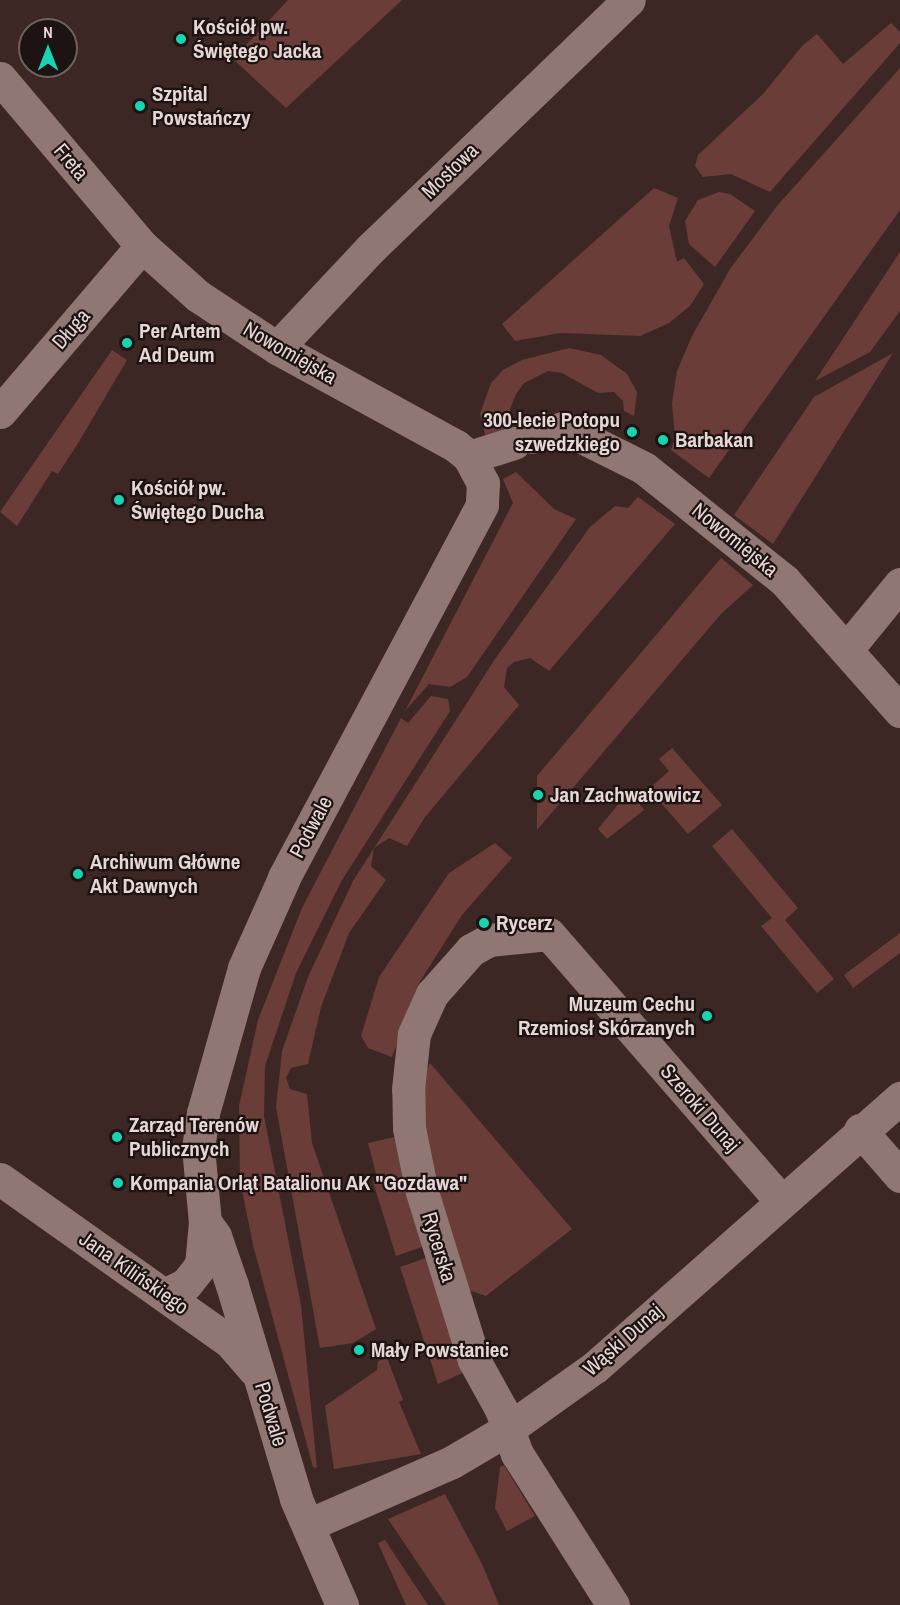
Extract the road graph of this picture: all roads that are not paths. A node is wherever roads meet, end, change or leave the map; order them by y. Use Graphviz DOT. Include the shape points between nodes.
graph roads {
  1 [pos="629,0"];
  2 [pos="0,78"];
  3 [pos="142,246"];
  4 [pos="277,348"];
  5 [pos="0,412"];
  6 [pos="502,447"];
  7 [pos="900,584"];
  8 [pos="847,649"];
  9 [pos="900,711"];
  10 [pos="549,934"];
  11 [pos="900,1098"];
  12 [pos="860,1130"];
  13 [pos="900,1176"];
  14 [pos="0,1179"];
  15 [pos="781,1201"];
  16 [pos="205,1222"];
  17 [pos="166,1294"];
  18 [pos="260,1377"];
  19 [pos="508,1429"];
  20 [pos="308,1525"];
  21 [pos="342,1605"];
  22 [pos="613,1605"];
  1 -- 4 [label="street, Mostowa" via="370,249"];
  2 -- 3 [label="street, Freta"];
  3 -- 4 [label="street, Nowomiejska" via="198,296"];
  3 -- 5 [label="street, Długa"];
  4 -- 6 [label="street, Nowomiejska" via="456,446"];
  6 -- 8 [label="street, Nowomiejska" via="564,428 644,468 784,580"];
  6 -- 16 [label="street, Podwale" via="483,483 482,505 284,878 244,968 198,1147"];
  7 -- 8 [label="street"];
  8 -- 9 [label="street, Nowomiejska"];
  10 -- 15 [label="street, Szeroki Dunaj"];
  10 -- 19 [label="street, Rycerska" via="489,940 471,950 432,994 414,1034 410,1057 409,1128 422,1192 474,1360"];
  11 -- 12 [label="street, Wąski Dunaj"];
  12 -- 13 [label="street"];
  12 -- 15 [label="street, Wąski Dunaj"];
  14 -- 17 [label="street, Jana Kilińskiego"];
  15 -- 19 [label="street, Wąski Dunaj" via="594,1367"];
  16 -- 17 [label="street, Podwale" via="201,1265 186,1284"];
  16 -- 18 [label="street, Podwale" via="222,1257"];
  17 -- 18 [label="street, Jana Kilińskiego" via="230,1342"];
  18 -- 20 [label="street, Podwale" via="296,1499"];
  19 -- 20 [label="street, Wąski Dunaj" via="452,1462"];
  19 -- 22 [label="street, Rycerska" via="516,1454"];
  20 -- 21 [label="street, Podwale"];
}
